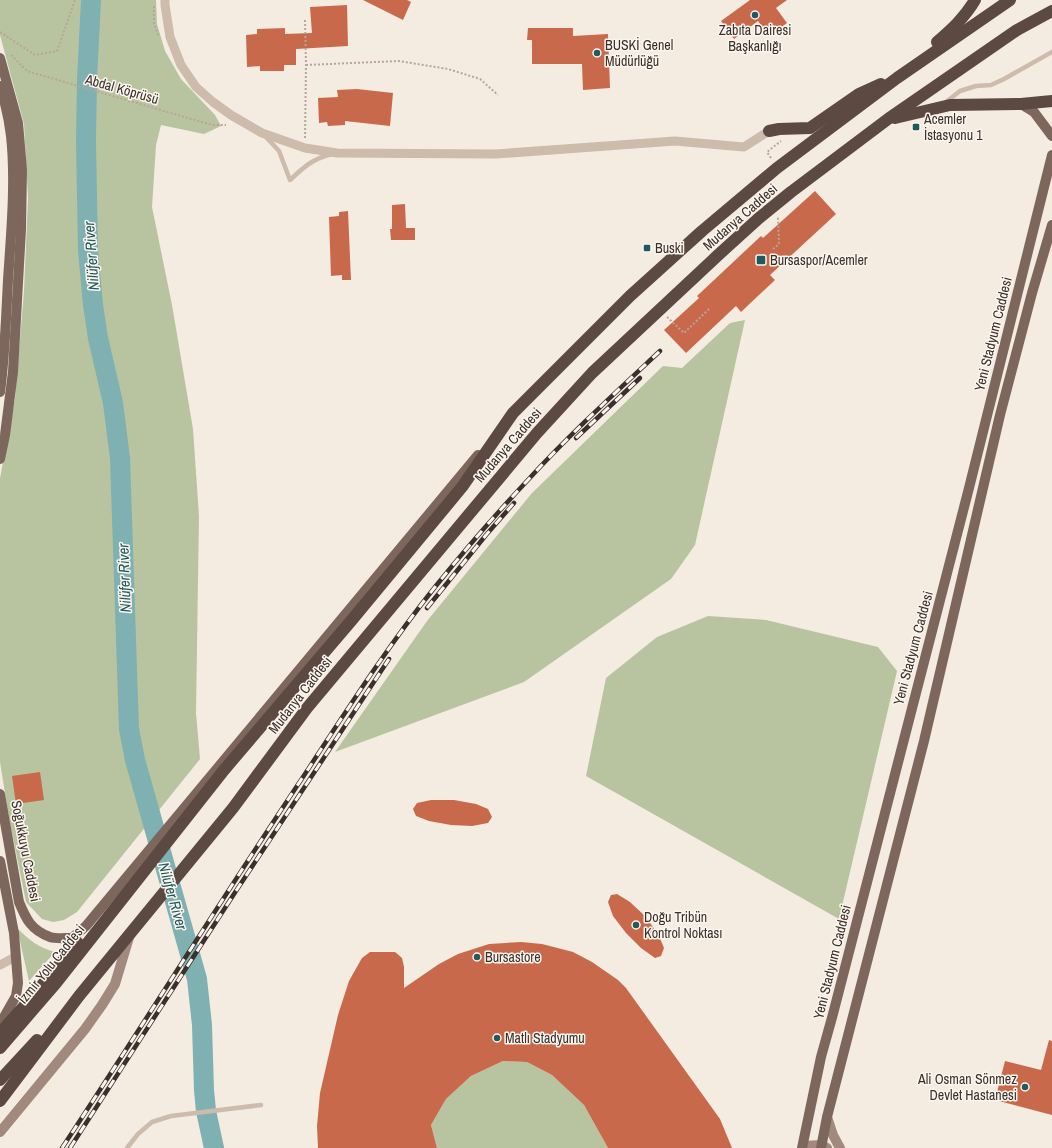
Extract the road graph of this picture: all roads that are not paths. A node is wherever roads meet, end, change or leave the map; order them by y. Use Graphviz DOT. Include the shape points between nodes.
graph roads {
  1 [pos="165,0"];
  2 [pos="975,0"];
  3 [pos="1010,0"];
  4 [pos="1052,11"];
  5 [pos="1052,52"];
  6 [pos="2,60"];
  7 [pos="896,79"];
  8 [pos="0,86"];
  9 [pos="1052,101"];
  10 [pos="1021,104"];
  11 [pos="938,108"];
  12 [pos="0,119"];
  13 [pos="888,119"];
  14 [pos="769,131"];
  15 [pos="262,133"];
  16 [pos="11,136"];
  17 [pos="1052,136"];
  18 [pos="337,153"];
  19 [pos="1052,155"];
  20 [pos="1052,225"];
  21 [pos="2,348"];
  22 [pos="0,392"];
  23 [pos="0,459"];
  24 [pos="222,768"];
  25 [pos="0,794"];
  26 [pos="0,861"];
  27 [pos="121,895"];
  28 [pos="3,896"];
  29 [pos="134,927"];
  30 [pos="15,957"];
  31 [pos="0,965"];
  32 [pos="79,996"];
  33 [pos="0,1024"];
  34 [pos="0,1032"];
  35 [pos="0,1048"];
  36 [pos="0,1080"];
  37 [pos="0,1101"];
  38 [pos="261,1105"];
  39 [pos="827,1117"];
  40 [pos="0,1132"];
  41 [pos="802,1147"];
  42 [pos="823,1147"];
  43 [pos="128,1148"];
  44 [pos="840,1148"];
  1 -- 15 [label="street" via="170,37 181,65 196,87 231,115"];
  2 -- 7 [label="highway" via="957,25"];
  3 -- 7 [label="highway, Mudanya Caddesi"];
  4 -- 13 [label="highway, Mudanya Caddesi" via="1017,30"];
  5 -- 11 [label="lane" via="991,85 960,91"];
  6 -- 23 [label="main road" via="18,123 22,170 13,372"];
  7 -- 14 [label="highway" via="859,94 810,128"];
  7 -- 24 [label="highway, Mudanya Caddesi" via="777,168 702,231 630,296 513,413 462,487 351,621"];
  8 -- 16 [label="main road"];
  9 -- 10 [label="highway"];
  10 -- 11 [label="highway" via="950,105"];
  10 -- 17 [label="main road" via="1034,112"];
  11 -- 13 [label="highway"];
  12 -- 16 [label="main road"];
  13 -- 29 [label="highway, Mudanya Caddesi" via="759,218 592,373 536,433 307,708 233,808"];
  14 -- 18 [label="street" via="744,147 675,141 496,154"];
  15 -- 18 [label="street" via="305,148"];
  15 -- 18 [label="lane" via="279,151 290,180 319,157"];
  16 -- 21 [label="main road" via="12,214"];
  19 -- 41 [label="main road, Yeni Stadyum Caddesi" via="967,496 821,1057"];
  20 -- 39 [label="main road, Yeni Stadyum Caddesi" via="1000,416 924,741"];
  21 -- 22 [label="main road"];
  24 -- 25 [label="main road, Soğukkuyu Caddesi" via="86,926 72,938 50,937 29,924 19,902"];
  24 -- 27 [label="highway, Mudanya Caddesi"];
  26 -- 28 [label="main road, Soğukkuyu Caddesi"];
  27 -- 34 [label="highway"];
  27 -- 35 [label="highway, İzmir Yolu Caddesi" via="56,984"];
  28 -- 30 [label="main road, Soğukkuyu Caddesi" via="14,934"];
  29 -- 32 [label="highway, Mudanya Caddesi"];
  29 -- 40 [label="main road" via="115,984 102,1006"];
  30 -- 31 [label="street"];
  30 -- 33 [label="main road, Soğukkuyu Caddesi" via="18,983 16,996"];
  32 -- 36 [label="highway"];
  32 -- 37 [label="highway"];
  38 -- 43 [label="lane" via="171,1116 152,1122 138,1134"];
  39 -- 42 [label="main road, Yeni Stadyum Caddesi"];
  39 -- 44 [label="main road"];
  41 -- 42 [label="main road"];
}
